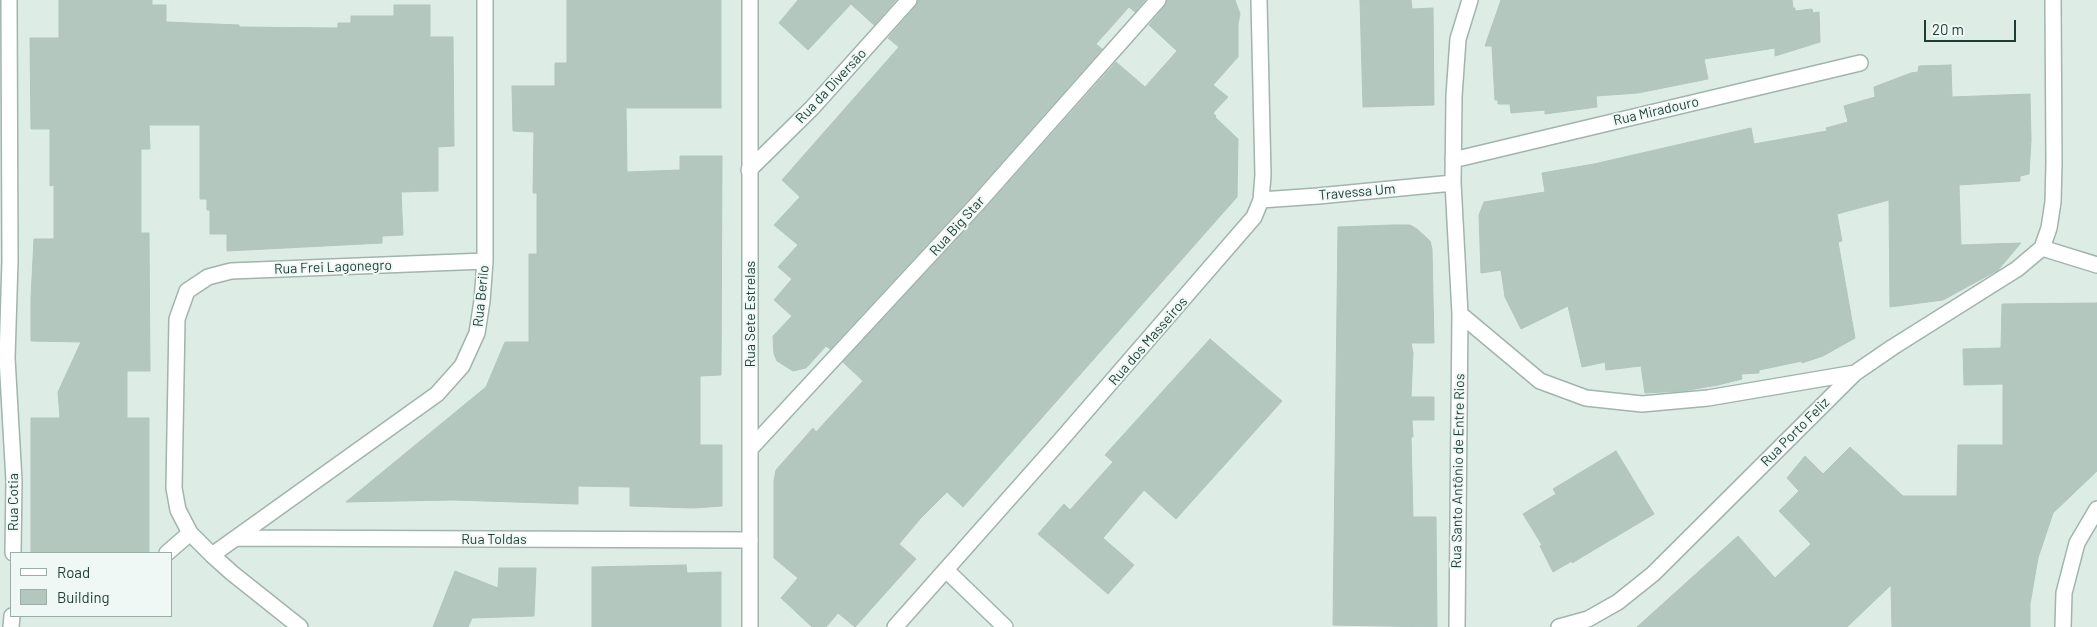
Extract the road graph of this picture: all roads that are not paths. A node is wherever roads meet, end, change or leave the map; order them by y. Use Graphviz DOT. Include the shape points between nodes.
graph roads {
  1 [pos="9,0"];
  2 [pos="485,0"];
  3 [pos="750,0"];
  4 [pos="909,0"];
  5 [pos="1158,0"];
  6 [pos="1259,0"];
  7 [pos="1470,0"];
  8 [pos="2052,0"];
  9 [pos="1860,63"];
  10 [pos="1453,160"];
  11 [pos="749,170"];
  12 [pos="1453,183"];
  13 [pos="1261,200"];
  14 [pos="2042,248"];
  15 [pos="485,261"];
  16 [pos="2097,265"];
  17 [pos="1460,314"];
  18 [pos="4,358"];
  19 [pos="1855,373"];
  20 [pos="750,448"];
  21 [pos="2097,509"];
  22 [pos="190,533"];
  23 [pos="238,538"];
  24 [pos="750,540"];
  25 [pos="13,552"];
  26 [pos="168,552"];
  27 [pos="212,555"];
  28 [pos="946,570"];
  29 [pos="1593,623"];
  30 [pos="300,627"];
  31 [pos="750,627"];
  32 [pos="895,627"];
  33 [pos="1005,627"];
  34 [pos="1457,627"];
  35 [pos="1559,627"];
  36 [pos="2062,627"];
  1 -- 18 [label="street, Rua Cotia" via="10,261"];
  2 -- 15 [label="street, Rua Berilo"];
  3 -- 11 [label="street, Rua Sete Estrelas"];
  4 -- 11 [label="street, Rua da Diversão" via="812,108"];
  5 -- 20 [label="street, Rua Big Star" via="978,203"];
  6 -- 13 [label="street, Rua dos Masseiros" via="1264,175"];
  7 -- 10 [label="street, Rua Santo Antônio de Entre Rios" via="1458,38"];
  8 -- 14 [label="street" via="2054,173 2049,228"];
  9 -- 10 [label="street, Rua Miradouro"];
  10 -- 12 [label="street, Rua Santo Antônio de Entre Rios"];
  11 -- 20 [label="street, Rua Sete Estrelas"];
  12 -- 13 [label="street, Travessa Um"];
  12 -- 17 [label="street, Rua Santo Antônio de Entre Rios"];
  13 -- 28 [label="street, Rua dos Masseiros" via="1254,217 1240,235"];
  14 -- 16 [label="street"];
  14 -- 19 [label="street, Rua Porto Feliz" via="2018,269"];
  15 -- 22 [label="street, Rua Frei Lagonegro" via="231,271 208,277 187,291 177,319 174,488 178,510"];
  15 -- 23 [label="street, Rua Berilo" via="477,333 462,366 437,394"];
  17 -- 19 [label="street" via="1540,381 1586,398 1642,404 1708,398"];
  17 -- 34 [label="street, Rua Santo Antônio de Entre Rios"];
  18 -- 25 [label="street, Rua Cotia" via="14,481"];
  19 -- 29 [label="street, Rua Porto Feliz" via="1653,574"];
  20 -- 24 [label="street, Rua Sete Estrelas"];
  21 -- 36 [label="street" via="2077,543 2064,594"];
  22 -- 26 [label="street"];
  22 -- 27 [label="street"];
  23 -- 24 [label="street, Rua Toldas"];
  23 -- 27 [label="street, Rua Berilo"];
  24 -- 31 [label="street, Rua Sete Estrelas"];
  27 -- 30 [label="street"];
  28 -- 32 [label="street, Rua dos Masseiros"];
  28 -- 33 [label="street"];
  29 -- 35 [label="street, Rua Porto Feliz"];
}
